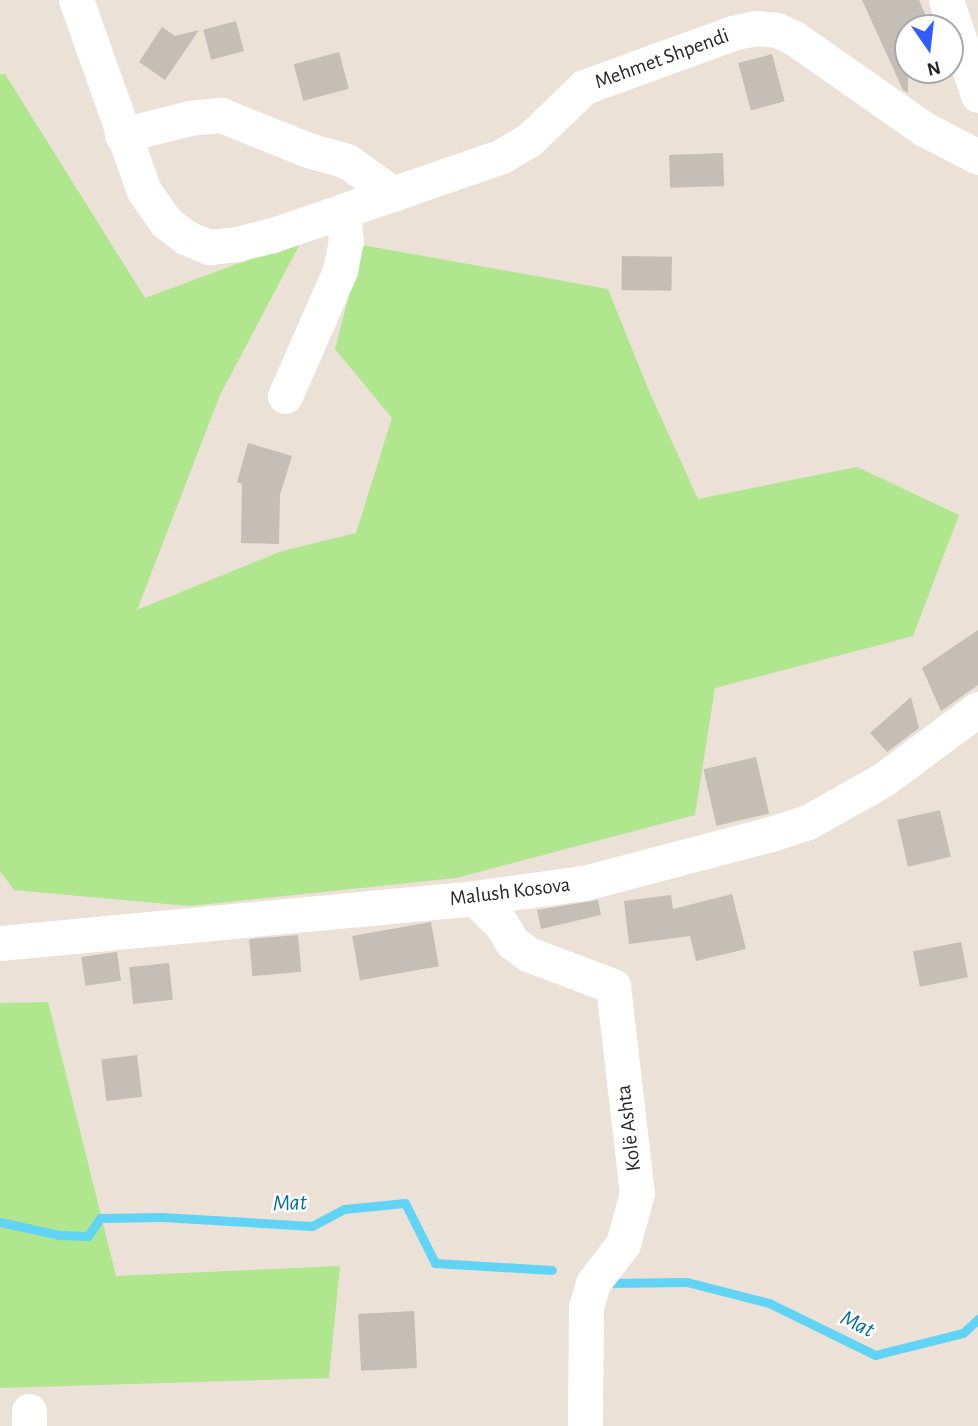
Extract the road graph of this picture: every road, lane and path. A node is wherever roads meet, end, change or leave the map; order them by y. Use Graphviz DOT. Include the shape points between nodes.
graph roads {
  1 [pos="76,0"];
  2 [pos="946,0"];
  3 [pos="978,95"];
  4 [pos="122,135"];
  5 [pos="978,157"];
  6 [pos="393,194"];
  7 [pos="344,211"];
  8 [pos="285,396"];
  9 [pos="978,709"];
  10 [pos="474,898"];
  11 [pos="0,943"];
  12 [pos="585,1426"];
  1 -- 4 [label="street, Mehmet Shpendi"];
  2 -- 3 [label="street"];
  4 -- 6 [label="street" via="221,115 346,161"];
  4 -- 7 [label="street, Mehmet Shpendi" via="144,191 166,222 209,247 248,241"];
  5 -- 6 [label="street, Mehmet Shpendi" via="924,128 794,38 777,30 755,28 584,87 502,156"];
  6 -- 7 [label="street, Mehmet Shpendi"];
  7 -- 8 [label="street" via="346,241 340,271"];
  9 -- 10 [label="street, Malush Kosova" via="884,779 808,822 584,883"];
  10 -- 11 [label="street, Malush Kosova"];
  10 -- 12 [label="street, Kolë Ashta" via="528,954 613,986 637,1193 623,1244 593,1283 586,1307"];
}
